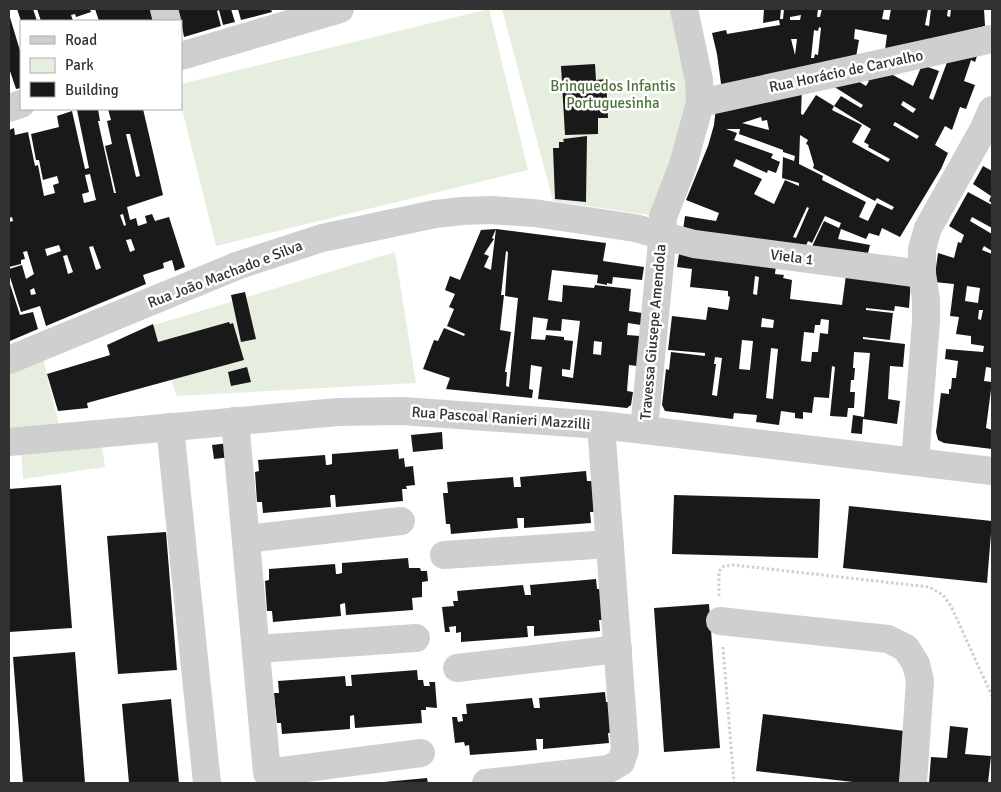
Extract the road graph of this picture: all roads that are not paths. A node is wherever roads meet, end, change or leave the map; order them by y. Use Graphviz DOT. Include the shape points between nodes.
graph roads {
  1 [pos="340,9"];
  2 [pos="684,9"];
  3 [pos="992,39"];
  4 [pos="182,56"];
  5 [pos="700,103"];
  6 [pos="992,110"];
  7 [pos="662,235"];
  8 [pos="922,274"];
  9 [pos="9,360"];
  10 [pos="235,421"];
  11 [pos="601,425"];
  12 [pos="170,427"];
  13 [pos="644,430"];
  14 [pos="9,442"];
  15 [pos="914,461"];
  16 [pos="992,470"];
  17 [pos="401,521"];
  18 [pos="246,540"];
  19 [pos="610,544"];
  20 [pos="444,556"];
  21 [pos="720,621"];
  22 [pos="416,638"];
  23 [pos="257,649"];
  24 [pos="618,649"];
  25 [pos="457,668"];
  26 [pos="420,753"];
  27 [pos="268,778"];
  28 [pos="208,783"];
  29 [pos="486,783"];
  30 [pos="913,783"];
  1 -- 4 [label="street"];
  2 -- 5 [label="street" via="699,80"];
  3 -- 5 [label="street, Rua Horácio de Carvalho"];
  5 -- 7 [label="street" via="683,165 663,217"];
  6 -- 8 [label="street" via="928,228 922,249"];
  7 -- 8 [label="street, Viela 1" via="694,244"];
  7 -- 9 [label="street, Rua João Machado e Silva" via="534,213 490,210 435,214 322,238 239,265"];
  7 -- 13 [label="street, Travessa Giusepe Amendola"];
  8 -- 15 [label="street" via="926,321"];
  10 -- 11 [label="street, Rua Pascoal Ranieri Mazzilli" via="338,412 402,411"];
  10 -- 12 [label="street, Rua Pascoal Ranieri Mazzilli"];
  10 -- 18 [label="street"];
  11 -- 13 [label="street, Rua Pascoal Ranieri Mazzilli"];
  11 -- 19 [label="street"];
  12 -- 14 [label="street, Rua Pascoal Ranieri Mazzilli"];
  12 -- 28 [label="street"];
  13 -- 15 [label="street, Rua Pascoal Ranieri Mazzilli"];
  15 -- 16 [label="street, Rua Pascoal Ranieri Mazzilli"];
  17 -- 18 [label="street"];
  18 -- 23 [label="street"];
  19 -- 20 [label="street"];
  19 -- 24 [label="street"];
  21 -- 30 [label="street" via="888,639 906,648 916,664 920,681"];
  22 -- 23 [label="street"];
  23 -- 27 [label="street"];
  24 -- 25 [label="street"];
  24 -- 29 [label="street" via="625,750 621,762 609,769"];
  26 -- 27 [label="street"];
}
